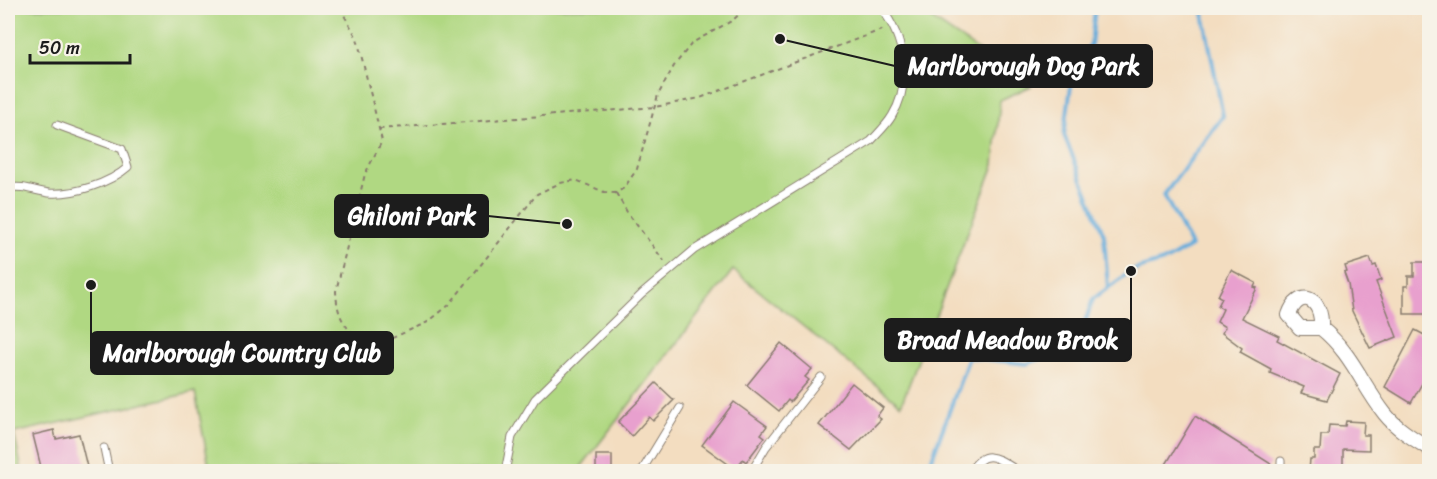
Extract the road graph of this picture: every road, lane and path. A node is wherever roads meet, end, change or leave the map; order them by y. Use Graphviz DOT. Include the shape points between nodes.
graph roads {
  1 [pos="340,8"];
  2 [pos="746,8"];
  3 [pos="881,8"];
  4 [pos="895,25"];
  5 [pos="655,107"];
  6 [pos="57,124"];
  7 [pos="379,129"];
  8 [pos="8,188"];
  9 [pos="616,193"];
  10 [pos="670,270"];
  11 [pos="1321,328"];
  12 [pos="821,377"];
  13 [pos="680,408"];
  14 [pos="104,448"];
  15 [pos="1430,449"];
  16 [pos="1281,460"];
  17 [pos="109,471"];
  18 [pos="505,471"];
  19 [pos="641,471"];
  20 [pos="751,471"];
  21 [pos="970,471"];
  22 [pos="993,471"];
  23 [pos="999,471"];
  24 [pos="1020,471"];
  25 [pos="1281,471"];
  1 -- 7 [label="path" via="357,38"];
  2 -- 5 [label="path" via="692,43 674,66"];
  3 -- 4 [label="lane"];
  4 -- 5 [label="path" via="700,98"];
  4 -- 10 [label="lane" via="904,62 903,90 892,116 871,141 694,250"];
  5 -- 7 [label="path"];
  5 -- 9 [label="path" via="637,169"];
  6 -- 8 [label="lane" via="122,149 128,167 104,184 50,193 20,186"];
  7 -- 9 [label="path" via="382,141 365,174 336,291 344,326 360,340 390,339 449,305 537,194 576,180"];
  9 -- 10 [label="path"];
  10 -- 18 [label="lane" via="535,399 512,437"];
  11 -- 15 [label="street" via="1366,381 1385,414"];
  12 -- 20 [label="lane"];
  13 -- 19 [label="lane"];
  14 -- 17 [label="lane"];
  16 -- 25 [label="lane"];
  21 -- 24 [label="lane" via="977,460 992,456"];
  22 -- 23 [label="lane"];
}
